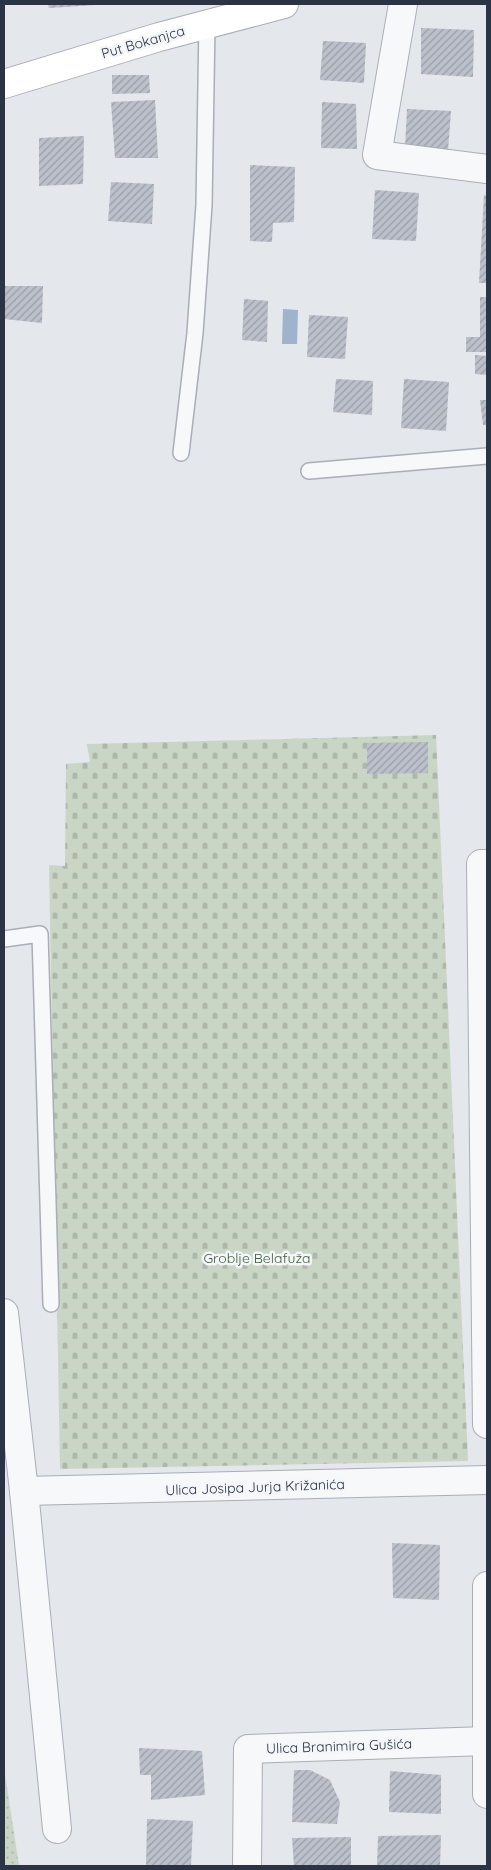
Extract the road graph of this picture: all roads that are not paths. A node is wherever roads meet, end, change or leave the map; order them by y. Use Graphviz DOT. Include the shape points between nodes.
graph roads {
  1 [pos="403,4"];
  2 [pos="270,5"];
  3 [pos="207,24"];
  4 [pos="4,84"];
  5 [pos="487,169"];
  6 [pos="181,453"];
  7 [pos="487,456"];
  8 [pos="309,471"];
  9 [pos="484,864"];
  10 [pos="4,939"];
  11 [pos="52,1304"];
  12 [pos="4,1313"];
  13 [pos="487,1424"];
  14 [pos="487,1480"];
  15 [pos="24,1491"];
  16 [pos="487,1586"];
  17 [pos="487,1741"];
  18 [pos="487,1794"];
  19 [pos="57,1829"];
  20 [pos="247,1866"];
  1 -- 5 [label="street" via="377,155"];
  2 -- 3 [label="main road, Put Bokanjca"];
  3 -- 4 [label="main road, Put Bokanjca"];
  3 -- 6 [label="lane" via="204,205 195,333"];
  7 -- 8 [label="lane"];
  9 -- 13 [label="street"];
  10 -- 11 [label="lane" via="40,934"];
  12 -- 15 [label="street"];
  14 -- 15 [label="street, Ulica Josipa Jurja Križanića"];
  15 -- 19 [label="street"];
  16 -- 17 [label="street"];
  17 -- 18 [label="street"];
  17 -- 20 [label="street, Ulica Branimira Gušića" via="248,1749"];
}
